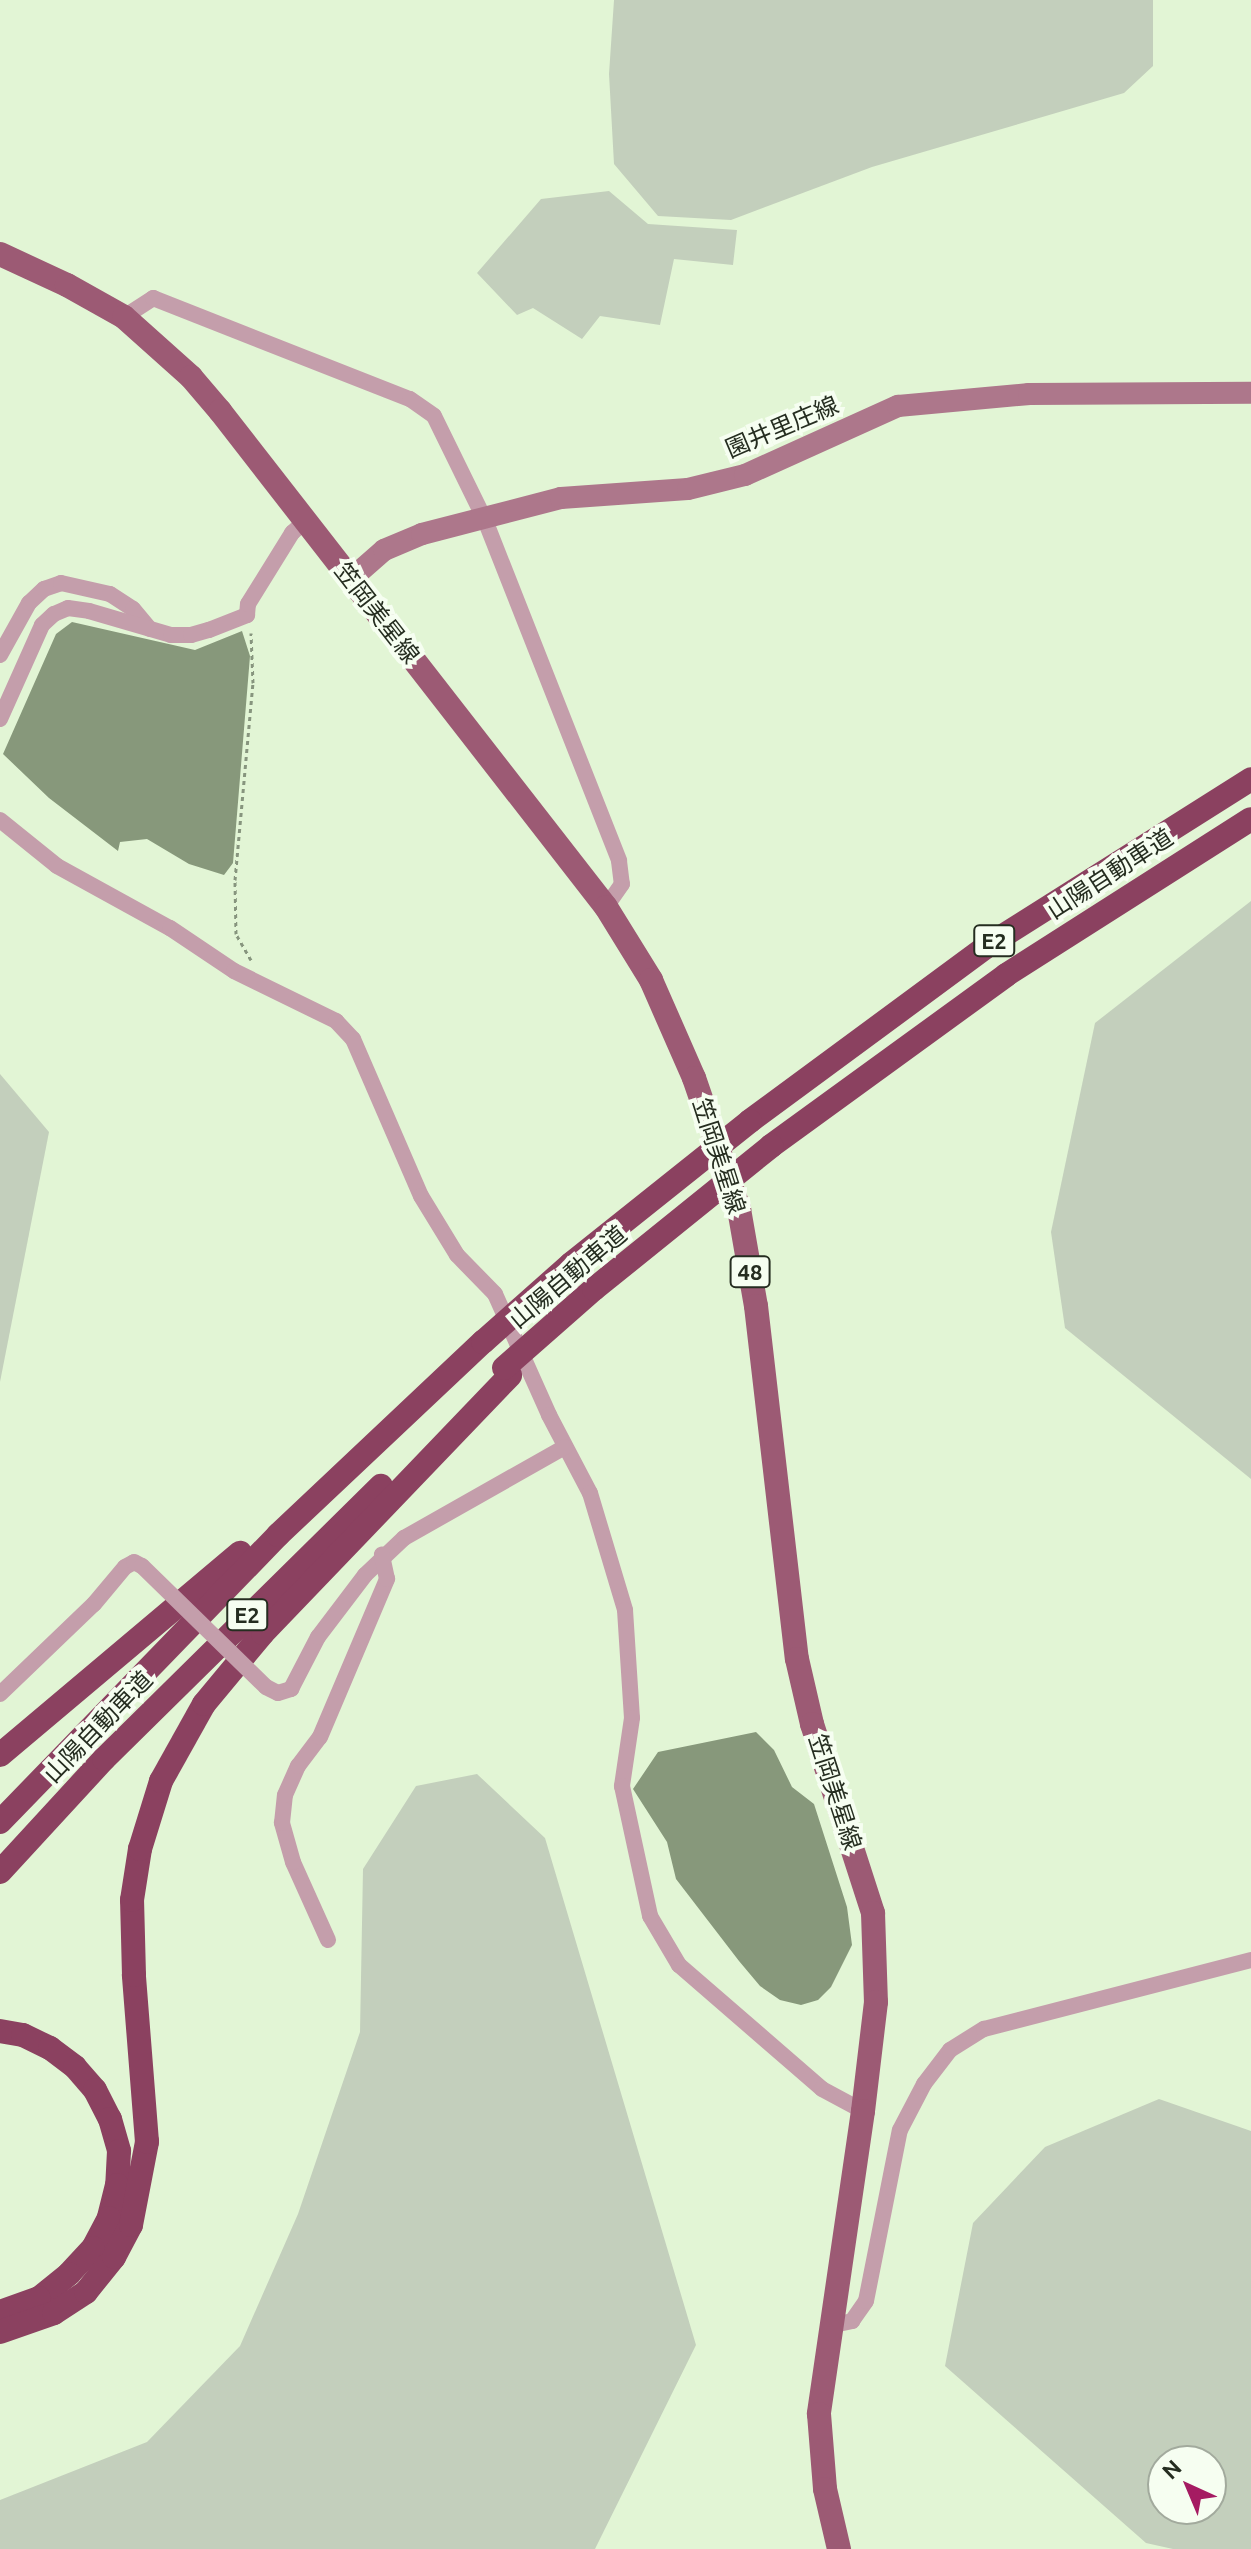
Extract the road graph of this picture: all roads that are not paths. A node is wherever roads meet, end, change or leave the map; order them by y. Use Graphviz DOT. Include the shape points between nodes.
graph roads {
  1 [pos="0,254"];
  2 [pos="124,317"];
  3 [pos="1251,393"];
  4 [pos="485,520"];
  5 [pos="304,522"];
  6 [pos="351,579"];
  7 [pos="150,629"];
  8 [pos="0,655"];
  9 [pos="0,719"];
  10 [pos="1251,779"];
  11 [pos="1251,819"];
  12 [pos="0,820"];
  13 [pos="606,907"];
  14 [pos="507,1372"];
  15 [pos="374,1441"];
  16 [pos="565,1447"];
  17 [pos="382,1555"];
  18 [pos="0,1694"];
  19 [pos="0,1755"];
  20 [pos="0,1822"];
  21 [pos="0,1872"];
  22 [pos="328,1940"];
  23 [pos="1251,1960"];
  24 [pos="0,2031"];
  25 [pos="863,2111"];
  26 [pos="0,2312"];
  27 [pos="829,2326"];
  28 [pos="0,2332"];
  29 [pos="839,2549"];
  1 -- 2 [label="main road, 笠岡美星線 / 48"];
  2 -- 4 [label="street" via="153,298 410,399 434,416"];
  2 -- 5 [label="main road, 笠岡美星線 / 48" via="191,377"];
  3 -- 4 [label="main road, 園井里庄線" via="1029,394 898,406 745,475 688,489 561,498"];
  4 -- 6 [label="main road, 園井里庄線" via="422,534 384,550"];
  4 -- 13 [label="street" via="619,861 622,884"];
  5 -- 6 [label="main road, 笠岡美星線 / 48"];
  5 -- 7 [label="street" via="248,604 247,615 191,635"];
  6 -- 13 [label="main road, 笠岡美星線 / 48"];
  7 -- 8 [label="street" via="110,594 61,583 29,603"];
  7 -- 9 [label="street" via="89,611 68,608 54,614 42,625"];
  10 -- 15 [label="highway, 山陽自動車道 / E2, bridge" via="987,946 750,1121 571,1264"];
  11 -- 14 [label="highway, 山陽自動車道 / E2, bridge" via="1006,975 771,1146 594,1289"];
  12 -- 16 [label="street" via="57,866 170,928 234,971 336,1021 353,1039 421,1196 457,1255 495,1294"];
  13 -- 25 [label="main road, 笠岡美星線 / 48" via="651,980 688,1064 739,1209 756,1306 797,1659 812,1724 873,1913 876,2002"];
  14 -- 21 [label="highway, 山陽自動車道 / E2" via="303,1560 104,1759"];
  14 -- 28 [label="highway" via="263,1633 204,1704 161,1781 140,1849 132,1900 147,2142 131,2225 86,2292 54,2313"];
  15 -- 19 [label="highway"];
  15 -- 20 [label="highway, 山陽自動車道 / E2"];
  16 -- 17 [label="street"];
  16 -- 25 [label="street" via="590,1493 625,1610 632,1718 622,1786 650,1916 679,1965 822,2089"];
  17 -- 18 [label="street, bridge" via="318,1637 291,1689 278,1693 266,1687 134,1562"];
  17 -- 22 [label="street" via="387,1579 320,1737 285,1795 282,1823 293,1862"];
  23 -- 27 [label="street" via="984,2029 950,2050 924,2084 900,2130 866,2301 852,2321"];
  24 -- 26 [label="highway" via="23,2035 75,2067 95,2090 119,2151 109,2218 93,2248 39,2298"];
  25 -- 27 [label="main road, 笠岡美星線 / 48"];
  27 -- 29 [label="main road, 笠岡美星線 / 48" via="820,2452"];
}
